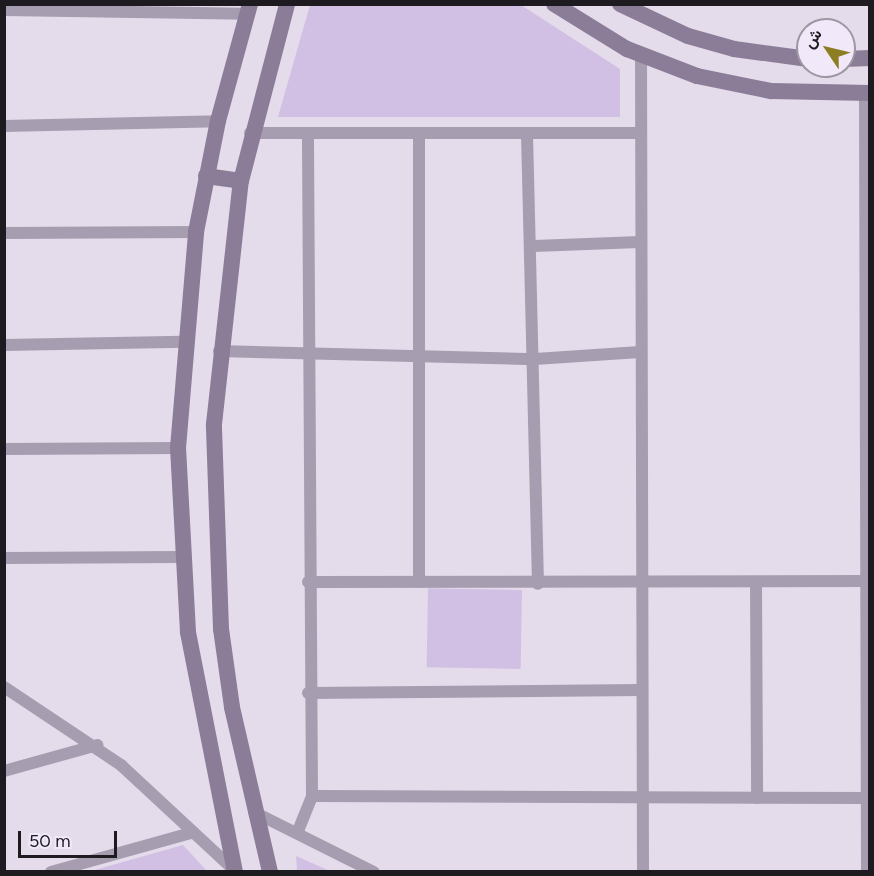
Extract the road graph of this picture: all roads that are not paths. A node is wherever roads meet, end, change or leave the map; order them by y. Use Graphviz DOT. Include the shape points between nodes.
graph roads {
  1 [pos="287,4"];
  2 [pos="554,4"];
  3 [pos="624,5"];
  4 [pos="32,7"];
  5 [pos="141,8"];
  6 [pos="248,8"];
  7 [pos="4,10"];
  8 [pos="641,55"];
  9 [pos="796,57"];
  10 [pos="867,93"];
  11 [pos="218,121"];
  12 [pos="4,126"];
  13 [pos="250,133"];
  14 [pos="419,133"];
  15 [pos="640,133"];
  16 [pos="308,134"];
  17 [pos="527,134"];
  18 [pos="206,176"];
  19 [pos="241,181"];
  20 [pos="196,232"];
  21 [pos="4,233"];
  22 [pos="640,242"];
  23 [pos="534,246"];
  24 [pos="867,280"];
  25 [pos="184,342"];
  26 [pos="4,345"];
  27 [pos="219,351"];
  28 [pos="640,352"];
  29 [pos="309,356"];
  30 [pos="419,357"];
  31 [pos="535,359"];
  32 [pos="178,448"];
  33 [pos="4,449"];
  34 [pos="180,557"];
  35 [pos="4,558"];
  36 [pos="868,581"];
  37 [pos="308,582"];
  38 [pos="419,582"];
  39 [pos="642,582"];
  40 [pos="756,583"];
  41 [pos="538,584"];
  42 [pos="4,687"];
  43 [pos="641,690"];
  44 [pos="308,693"];
  45 [pos="97,745"];
  46 [pos="4,771"];
  47 [pos="312,796"];
  48 [pos="643,798"];
  49 [pos="757,798"];
  50 [pos="869,798"];
  51 [pos="255,812"];
  52 [pos="298,831"];
  53 [pos="194,832"];
  54 [pos="235,871"];
  55 [pos="51,872"];
  56 [pos="270,872"];
  57 [pos="374,872"];
  58 [pos="643,872"];
  59 [pos="867,872"];
  1 -- 13 [label="street"];
  2 -- 8 [label="street"];
  3 -- 9 [label="street" via="734,49"];
  4 -- 5 [label="street"];
  4 -- 7 [label="street"];
  5 -- 6 [label="street"];
  6 -- 11 [label="street"];
  8 -- 10 [label="street" via="734,85 808,95"];
  8 -- 15 [label="street"];
  10 -- 24 [label="street"];
  11 -- 12 [label="street"];
  11 -- 18 [label="street"];
  13 -- 16 [label="street"];
  13 -- 19 [label="street"];
  14 -- 16 [label="street"];
  14 -- 17 [label="street"];
  14 -- 30 [label="street"];
  15 -- 17 [label="street"];
  15 -- 22 [label="street"];
  16 -- 29 [label="street"];
  17 -- 23 [label="street"];
  18 -- 19 [label="street"];
  18 -- 20 [label="street"];
  19 -- 27 [label="street"];
  20 -- 21 [label="street"];
  20 -- 25 [label="street"];
  22 -- 23 [label="street"];
  22 -- 28 [label="street"];
  23 -- 31 [label="street"];
  24 -- 36 [label="street"];
  25 -- 26 [label="street"];
  25 -- 32 [label="street"];
  27 -- 29 [label="street"];
  27 -- 51 [label="street" via="214,501 220,618"];
  28 -- 31 [label="street"];
  28 -- 39 [label="street"];
  29 -- 30 [label="street"];
  29 -- 37 [label="street"];
  30 -- 31 [label="street"];
  30 -- 38 [label="street"];
  31 -- 41 [label="street"];
  32 -- 33 [label="street"];
  32 -- 34 [label="street"];
  34 -- 35 [label="street"];
  34 -- 54 [label="street" via="199,706"];
  36 -- 40 [label="street"];
  36 -- 50 [label="street"];
  37 -- 38 [label="street"];
  37 -- 44 [label="street"];
  38 -- 41 [label="street"];
  39 -- 40 [label="street"];
  39 -- 41 [label="street"];
  39 -- 43 [label="street"];
  40 -- 49 [label="street"];
  42 -- 45 [label="street"];
  43 -- 44 [label="street"];
  43 -- 48 [label="street"];
  44 -- 47 [label="street"];
  45 -- 46 [label="street"];
  45 -- 53 [label="street"];
  47 -- 48 [label="street"];
  47 -- 52 [label="street"];
  48 -- 49 [label="street"];
  48 -- 58 [label="street"];
  49 -- 50 [label="street"];
  50 -- 59 [label="street"];
  51 -- 52 [label="street"];
  51 -- 56 [label="street"];
  52 -- 57 [label="street"];
  53 -- 54 [label="street"];
  53 -- 55 [label="street"];
}
